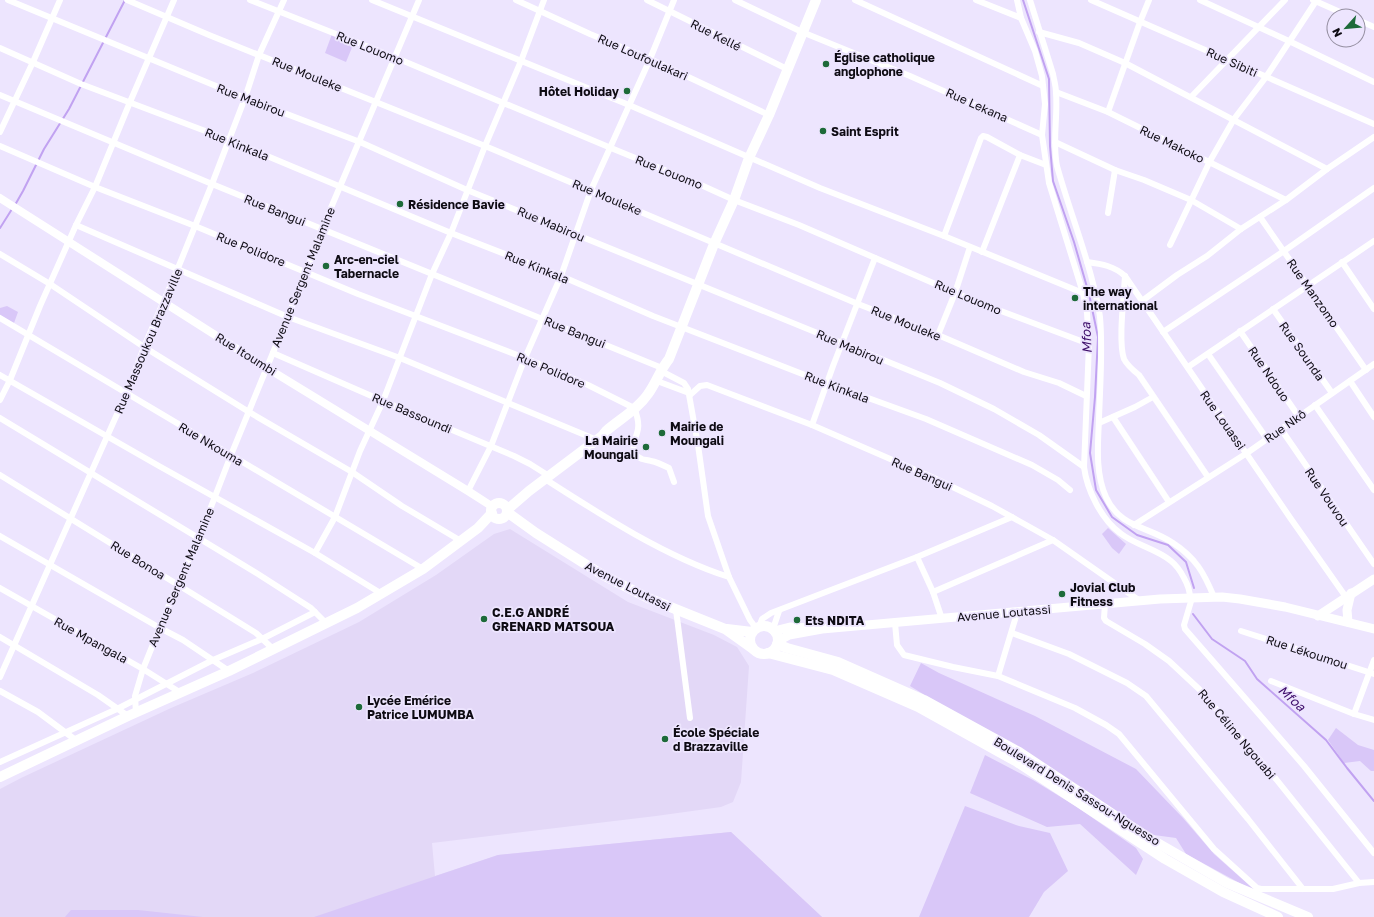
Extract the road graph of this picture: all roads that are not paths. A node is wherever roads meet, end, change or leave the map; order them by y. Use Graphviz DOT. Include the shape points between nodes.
graph roads {
  1 [pos="8,0"];
  2 [pos="60,0"];
  3 [pos="128,0"];
  4 [pos="174,0"];
  5 [pos="250,0"];
  6 [pos="284,0"];
  7 [pos="372,0"];
  8 [pos="419,0"];
  9 [pos="516,0"];
  10 [pos="544,0"];
  11 [pos="647,0"];
  12 [pos="674,0"];
  13 [pos="735,0"];
  14 [pos="816,0"];
  15 [pos="855,0"];
  16 [pos="976,0"];
  17 [pos="1017,0"];
  18 [pos="1030,0"];
  19 [pos="1091,0"];
  20 [pos="1149,0"];
  21 [pos="1200,0"];
  22 [pos="1285,0"];
  23 [pos="1315,1"];
  24 [pos="1331,8"];
  25 [pos="540,11"];
  26 [pos="669,11"];
  27 [pos="278,12"];
  28 [pos="166,17"];
  29 [pos="412,17"];
  30 [pos="52,18"];
  31 [pos="1021,18"];
  32 [pos="1140,22"];
  33 [pos="1259,28"];
  34 [pos="802,32"];
  35 [pos="1039,32"];
  36 [pos="1291,42"];
  37 [pos="0,48"];
  38 [pos="259,55"];
  39 [pos="394,57"];
  40 [pos="149,59"];
  41 [pos="650,59"];
  42 [pos="1226,60"];
  43 [pos="521,61"];
  44 [pos="33,62"];
  45 [pos="1125,63"];
  46 [pos="787,69"];
  47 [pos="1266,78"];
  48 [pos="1374,82"];
  49 [pos="1043,86"];
  50 [pos="1056,92"];
  51 [pos="0,95"];
  52 [pos="1191,96"];
  53 [pos="245,98"];
  54 [pos="376,101"];
  55 [pos="15,102"];
  56 [pos="130,102"];
  57 [pos="503,103"];
  58 [pos="629,106"];
  59 [pos="1108,112"];
  60 [pos="769,115"];
  61 [pos="1234,119"];
  62 [pos="1374,124"];
  63 [pos="0,132"];
  64 [pos="1042,135"];
  65 [pos="1374,137"];
  66 [pos="229,140"];
  67 [pos="113,142"];
  68 [pos="360,142"];
  69 [pos="1055,142"];
  70 [pos="0,146"];
  71 [pos="485,146"];
  72 [pos="610,148"];
  73 [pos="1020,155"];
  74 [pos="749,158"];
  75 [pos="1210,162"];
  76 [pos="1046,165"];
  77 [pos="1327,169"];
  78 [pos="1115,170"];
  79 [pos="212,184"];
  80 [pos="340,186"];
  81 [pos="95,187"];
  82 [pos="1374,188"];
  83 [pos="467,190"];
  84 [pos="591,190"];
  85 [pos="0,198"];
  86 [pos="734,200"];
  87 [pos="1191,200"];
  88 [pos="1286,200"];
  89 [pos="1108,213"];
  90 [pos="1260,217"];
  91 [pos="76,225"];
  92 [pos="195,226"];
  93 [pos="322,228"];
  94 [pos="1241,229"];
  95 [pos="450,232"];
  96 [pos="577,234"];
  97 [pos="944,236"];
  98 [pos="1374,241"];
  99 [pos="69,243"];
  100 [pos="714,244"];
  101 [pos="1170,245"];
  102 [pos="970,247"];
  103 [pos="1284,251"];
  104 [pos="982,252"];
  105 [pos="0,254"];
  106 [pos="875,258"];
  107 [pos="1087,262"];
  108 [pos="1342,262"];
  109 [pos="178,268"];
  110 [pos="306,272"];
  111 [pos="432,274"];
  112 [pos="562,276"];
  113 [pos="1125,276"];
  114 [pos="50,284"];
  115 [pos="698,285"];
  116 [pos="1308,285"];
  117 [pos="955,293"];
  118 [pos="1083,293"];
  119 [pos="163,301"];
  120 [pos="1142,301"];
  121 [pos="858,304"];
  122 [pos="1273,309"];
  123 [pos="1374,309"];
  124 [pos="288,316"];
  125 [pos="416,317"];
  126 [pos="0,318"];
  127 [pos="542,318"];
  128 [pos="681,328"];
  129 [pos="1240,331"];
  130 [pos="1163,332"];
  131 [pos="29,335"];
  132 [pos="938,335"];
  133 [pos="843,343"];
  134 [pos="1089,344"];
  135 [pos="144,347"];
  136 [pos="273,353"];
  137 [pos="1208,354"];
  138 [pos="400,358"];
  139 [pos="525,358"];
  140 [pos="1374,364"];
  141 [pos="1188,367"];
  142 [pos="267,368"];
  143 [pos="1366,370"];
  144 [pos="0,374"];
  145 [pos="661,375"];
  146 [pos="10,380"];
  147 [pos="1350,381"];
  148 [pos="828,383"];
  149 [pos="1332,393"];
  150 [pos="126,394"];
  151 [pos="689,394"];
  152 [pos="1086,396"];
  153 [pos="1153,397"];
  154 [pos="0,400"];
  155 [pos="383,401"];
  156 [pos="507,404"];
  157 [pos="1315,405"];
  158 [pos="635,411"];
  159 [pos="249,412"];
  160 [pos="1113,417"];
  161 [pos="1298,417"];
  162 [pos="1374,417"];
  163 [pos="0,418"];
  164 [pos="1099,423"];
  165 [pos="812,425"];
  166 [pos="1281,429"];
  167 [pos="369,430"];
  168 [pos="108,436"];
  169 [pos="599,438"];
  170 [pos="1267,439"];
  171 [pos="491,446"];
  172 [pos="1246,453"];
  173 [pos="230,455"];
  174 [pos="1084,467"];
  175 [pos="352,472"];
  176 [pos="90,474"];
  177 [pos="0,475"];
  178 [pos="1208,477"];
  179 [pos="547,478"];
  180 [pos="674,482"];
  181 [pos="1070,490"];
  182 [pos="1374,490"];
  183 [pos="468,491"];
  184 [pos="215,497"];
  185 [pos="1169,502"];
  186 [pos="500,512"];
  187 [pos="335,517"];
  188 [pos="1012,517"];
  189 [pos="71,519"];
  190 [pos="1134,525"];
  191 [pos="0,536"];
  192 [pos="199,538"];
  193 [pos="1053,540"];
  194 [pos="461,541"];
  195 [pos="315,553"];
  196 [pos="917,557"];
  197 [pos="1374,564"];
  198 [pos="50,565"];
  199 [pos="423,569"];
  200 [pos="729,577"];
  201 [pos="1374,579"];
  202 [pos="178,584"];
  203 [pos="0,588"];
  204 [pos="933,592"];
  205 [pos="382,594"];
  206 [pos="1214,597"];
  207 [pos="1348,597"];
  208 [pos="1191,598"];
  209 [pos="1140,601"];
  210 [pos="1105,604"];
  211 [pos="31,606"];
  212 [pos="676,610"];
  213 [pos="780,610"];
  214 [pos="315,612"];
  215 [pos="1017,612"];
  216 [pos="1318,616"];
  217 [pos="942,619"];
  218 [pos="326,622"];
  219 [pos="1348,622"];
  220 [pos="895,623"];
  221 [pos="160,628"];
  222 [pos="725,629"];
  223 [pos="756,629"];
  224 [pos="1374,629"];
  225 [pos="1241,630"];
  226 [pos="1012,633"];
  227 [pos="776,636"];
  228 [pos="0,637"];
  229 [pos="262,639"];
  230 [pos="14,645"];
  231 [pos="273,649"];
  232 [pos="753,649"];
  233 [pos="768,653"];
  234 [pos="213,660"];
  235 [pos="1374,660"];
  236 [pos="143,669"];
  237 [pos="229,671"];
  238 [pos="1372,673"];
  239 [pos="998,676"];
  240 [pos="0,677"];
  241 [pos="1271,681"];
  242 [pos="166,684"];
  243 [pos="0,691"];
  244 [pos="181,693"];
  245 [pos="135,700"];
  246 [pos="117,709"];
  247 [pos="1354,714"];
  248 [pos="132,715"];
  249 [pos="690,718"];
  250 [pos="1374,720"];
  251 [pos="66,732"];
  252 [pos="77,741"];
  253 [pos="0,762"];
  254 [pos="0,777"];
  255 [pos="1162,851"];
  256 [pos="1374,853"];
  257 [pos="1374,882"];
  258 [pos="1359,883"];
  259 [pos="1303,889"];
  260 [pos="1278,917"];
  261 [pos="1308,917"];
  1 -- 30 [label="street, Rue Mabirou"];
  2 -- 30 [label="street"];
  3 -- 28 [label="street, Rue Mouleke"];
  4 -- 28 [label="street"];
  5 -- 27 [label="street, Rue Louomo"];
  6 -- 27 [label="street, Rue Massoukou Brazzaville"];
  7 -- 29 [label="street"];
  8 -- 29 [label="street, Avenue Sergent Malamine"];
  9 -- 25 [label="street, Rue Loufoulakari"];
  10 -- 25 [label="street"];
  11 -- 26 [label="street, Rue Kellé"];
  12 -- 26 [label="street"];
  13 -- 34 [label="street, Rue Lekana"];
  14 -- 34 [label="main road"];
  15 -- 49 [label="street"];
  16 -- 31 [label="street"];
  17 -- 31 [label="street"];
  18 -- 35 [label="street"];
  19 -- 32 [label="street, Rue Sibiti"];
  20 -- 32 [label="street"];
  21 -- 33 [label="street"];
  22 -- 33 [label="street"];
  23 -- 24 [label="street"];
  23 -- 36 [label="street"];
  25 -- 41 [label="street, Rue Loufoulakari"];
  25 -- 43 [label="street"];
  26 -- 41 [label="street"];
  26 -- 46 [label="street, Rue Kellé"];
  27 -- 38 [label="street, Rue Massoukou Brazzaville"];
  27 -- 39 [label="street, Rue Louomo"];
  28 -- 38 [label="street, Rue Mouleke"];
  28 -- 40 [label="street"];
  29 -- 39 [label="street, Avenue Sergent Malamine"];
  29 -- 43 [label="street"];
  30 -- 40 [label="street, Rue Mabirou"];
  30 -- 44 [label="street"];
  31 -- 49 [label="street" via="1035,51"];
  32 -- 42 [label="street, Rue Sibiti"];
  32 -- 45 [label="street"];
  33 -- 36 [label="street"];
  33 -- 42 [label="street"];
  34 -- 46 [label="main road"];
  34 -- 64 [label="street, Rue Lekana" via="910,76"];
  35 -- 45 [label="street" via="1078,43"];
  35 -- 50 [label="street" via="1053,74"];
  36 -- 47 [label="street"];
  36 -- 48 [label="street"];
  37 -- 44 [label="street, Rue Kinkala"];
  38 -- 53 [label="street, Rue Massoukou Brazzaville"];
  38 -- 54 [label="street, Rue Mouleke"];
  39 -- 54 [label="street, Avenue Sergent Malamine"];
  39 -- 57 [label="street, Rue Louomo"];
  40 -- 53 [label="street, Rue Mabirou"];
  40 -- 56 [label="street"];
  41 -- 58 [label="street"];
  41 -- 60 [label="street, Rue Loufoulakari"];
  42 -- 47 [label="street, Rue Sibiti"];
  42 -- 52 [label="street"];
  43 -- 57 [label="street"];
  43 -- 58 [label="street"];
  44 -- 55 [label="street"];
  44 -- 56 [label="street, Rue Kinkala" via="81,84"];
  45 -- 52 [label="street"];
  45 -- 59 [label="street"];
  46 -- 60 [label="main road"];
  47 -- 61 [label="street"];
  47 -- 62 [label="street, Rue Sibiti"];
  49 -- 64 [label="street" via="1046,104"];
  50 -- 59 [label="street, Rue Makoko"];
  50 -- 69 [label="street"];
  51 -- 55 [label="street, Rue Bangui"];
  52 -- 61 [label="street"];
  53 -- 66 [label="street, Rue Massoukou Brazzaville"];
  53 -- 68 [label="street, Rue Mabirou"];
  54 -- 68 [label="street, Avenue Sergent Malamine"];
  54 -- 71 [label="street, Rue Mouleke"];
  55 -- 63 [label="street"];
  55 -- 67 [label="street, Rue Bangui"];
  56 -- 66 [label="street, Rue Kinkala"];
  56 -- 67 [label="street"];
  57 -- 71 [label="street"];
  57 -- 72 [label="street, Rue Louomo"];
  58 -- 72 [label="street"];
  58 -- 74 [label="street"];
  59 -- 75 [label="street, Rue Makoko"];
  60 -- 74 [label="main road"];
  61 -- 75 [label="street"];
  61 -- 77 [label="street"];
  64 -- 76 [label="street"];
  65 -- 77 [label="street"];
  66 -- 79 [label="street, Rue Massoukou Brazzaville"];
  66 -- 80 [label="street, Rue Kinkala"];
  67 -- 79 [label="street, Rue Bangui"];
  67 -- 81 [label="street"];
  68 -- 80 [label="street, Avenue Sergent Malamine"];
  68 -- 83 [label="street, Rue Mabirou"];
  69 -- 78 [label="street"];
  69 -- 107 [label="street" via="1057,166"];
  70 -- 81 [label="street, Rue Polidore"];
  71 -- 83 [label="street"];
  71 -- 84 [label="street, Rue Mouleke"];
  72 -- 84 [label="street"];
  72 -- 86 [label="street, Rue Louomo"];
  73 -- 76 [label="street"];
  73 -- 97 [label="street" via="986,137 981,138"];
  73 -- 104 [label="street"];
  74 -- 86 [label="main road"];
  74 -- 97 [label="street"];
  75 -- 87 [label="street"];
  75 -- 88 [label="street, Rue Makoko"];
  76 -- 118 [label="street" via="1051,191"];
  77 -- 88 [label="street"];
  78 -- 87 [label="street"];
  78 -- 89 [label="street"];
  79 -- 92 [label="street, Rue Massoukou Brazzaville"];
  79 -- 93 [label="street, Rue Bangui"];
  80 -- 93 [label="street, Avenue Sergent Malamine"];
  80 -- 95 [label="street, Rue Kinkala"];
  81 -- 91 [label="street"];
  81 -- 92 [label="street, Rue Polidore"];
  82 -- 103 [label="street"];
  83 -- 95 [label="street"];
  83 -- 96 [label="street, Rue Mabirou"];
  84 -- 96 [label="street"];
  84 -- 100 [label="street, Rue Mouleke"];
  85 -- 99 [label="street, Rue Itoumbi"];
  86 -- 100 [label="main road"];
  86 -- 106 [label="street, Rue Louomo"];
  87 -- 94 [label="street"];
  87 -- 101 [label="street"];
  88 -- 90 [label="street"];
  90 -- 94 [label="street"];
  90 -- 103 [label="street, Rue Manzomo"];
  91 -- 99 [label="street"];
  91 -- 109 [label="street"];
  92 -- 109 [label="street, Rue Massoukou Brazzaville"];
  92 -- 110 [label="street, Rue Polidore"];
  93 -- 110 [label="street, Avenue Sergent Malamine"];
  93 -- 111 [label="street, Rue Bangui"];
  94 -- 120 [label="street"];
  95 -- 111 [label="street"];
  95 -- 112 [label="street, Rue Kinkala"];
  96 -- 112 [label="street"];
  96 -- 115 [label="street, Rue Mabirou"];
  97 -- 102 [label="street"];
  98 -- 108 [label="street"];
  99 -- 114 [label="street"];
  99 -- 119 [label="street, Rue Itoumbi"];
  100 -- 115 [label="main road"];
  100 -- 121 [label="street, Rue Mouleke"];
  102 -- 104 [label="street"];
  102 -- 117 [label="street"];
  103 -- 116 [label="street, Rue Manzomo"];
  103 -- 130 [label="street"];
  104 -- 118 [label="street"];
  105 -- 114 [label="street"];
  106 -- 117 [label="street, Rue Louomo"];
  106 -- 121 [label="street"];
  107 -- 113 [label="street, Rue Louassi" via="1110,266 1120,270"];
  107 -- 164 [label="street" via="1097,297 1102,344"];
  108 -- 116 [label="street"];
  108 -- 123 [label="street"];
  109 -- 119 [label="street, Rue Massoukou Brazzaville"];
  109 -- 124 [label="street"];
  110 -- 124 [label="street, Avenue Sergent Malamine"];
  110 -- 125 [label="street, Rue Polidore"];
  111 -- 125 [label="street"];
  111 -- 127 [label="street, Rue Bangui"];
  112 -- 127 [label="street"];
  112 -- 128 [label="street, Rue Kinkala"];
  113 -- 120 [label="street, Rue Louassi"];
  113 -- 153 [label="street" via="1122,320 1124,358"];
  114 -- 131 [label="street"];
  114 -- 135 [label="street"];
  115 -- 128 [label="main road"];
  115 -- 133 [label="street, Rue Mabirou"];
  116 -- 122 [label="street"];
  116 -- 143 [label="street, Rue Manzomo"];
  117 -- 132 [label="street"];
  117 -- 134 [label="street, Rue Louomo"];
  118 -- 134 [label="street"];
  119 -- 135 [label="street, Rue Massoukou Brazzaville"];
  119 -- 142 [label="street, Rue Itoumbi"];
  120 -- 130 [label="street, Rue Louassi"];
  121 -- 132 [label="street, Rue Mouleke"];
  121 -- 133 [label="street"];
  122 -- 129 [label="street"];
  122 -- 149 [label="street, Rue Sounda"];
  124 -- 136 [label="street, Avenue Sergent Malamine"];
  124 -- 138 [label="street"];
  125 -- 138 [label="street"];
  125 -- 139 [label="street, Rue Polidore"];
  126 -- 131 [label="street, Rue Nkouma"];
  127 -- 139 [label="street"];
  127 -- 145 [label="street, Rue Bangui"];
  128 -- 145 [label="main road"];
  128 -- 148 [label="street, Rue Kinkala"];
  129 -- 137 [label="street"];
  129 -- 161 [label="street, Rue Ndouo"];
  130 -- 141 [label="street, Rue Louassi"];
  131 -- 146 [label="street"];
  131 -- 150 [label="street, Rue Nkouma"];
  132 -- 152 [label="street, Rue Mouleke"];
  133 -- 148 [label="street"];
  133 -- 174 [label="street, Rue Mabirou" via="940,383 994,409 1039,435"];
  134 -- 152 [label="street"];
  135 -- 150 [label="street, Rue Massoukou Brazzaville"];
  135 -- 159 [label="street"];
  136 -- 142 [label="street, Avenue Sergent Malamine"];
  136 -- 155 [label="street, Rue Bassoundi"];
  137 -- 141 [label="street"];
  137 -- 170 [label="street"];
  138 -- 155 [label="street"];
  138 -- 156 [label="street"];
  139 -- 156 [label="street"];
  139 -- 158 [label="street, Rue Polidore" via="588,385"];
  140 -- 143 [label="street, Rue Nkô"];
  141 -- 172 [label="street, Rue Louassi"];
  142 -- 159 [label="street, Avenue Sergent Malamine"];
  142 -- 167 [label="street, Rue Itoumbi"];
  143 -- 147 [label="street, Rue Nkô"];
  144 -- 146 [label="street"];
  145 -- 151 [label="street"];
  145 -- 151 [label="street" via="684,383"];
  145 -- 158 [label="main road" via="653,397"];
  146 -- 154 [label="street"];
  146 -- 168 [label="street"];
  147 -- 149 [label="street, Rue Nkô"];
  147 -- 162 [label="street"];
  148 -- 165 [label="street"];
  148 -- 181 [label="street, Rue Kinkala" via="926,419 1032,465"];
  149 -- 157 [label="street, Rue Nkô"];
  150 -- 168 [label="street, Rue Massoukou Brazzaville"];
  150 -- 173 [label="street, Rue Nkouma"];
  151 -- 165 [label="street, Rue Bangui" via="700,386 707,386"];
  151 -- 200 [label="street" via="708,516"];
  152 -- 174 [label="street"];
  153 -- 160 [label="street"];
  153 -- 178 [label="street"];
  155 -- 167 [label="street"];
  155 -- 171 [label="street, Rue Bassoundi"];
  156 -- 169 [label="street"];
  156 -- 171 [label="street"];
  157 -- 161 [label="street, Rue Nkô"];
  157 -- 182 [label="street"];
  158 -- 169 [label="main road" via="609,434"];
  158 -- 180 [label="street" via="638,430 633,451 642,459 668,468"];
  159 -- 173 [label="street, Avenue Sergent Malamine"];
  159 -- 175 [label="street"];
  160 -- 164 [label="street"];
  160 -- 185 [label="street"];
  161 -- 166 [label="street, Rue Nkô"];
  163 -- 176 [label="street"];
  164 -- 190 [label="street" via="1098,446 1102,487 1117,514"];
  165 -- 188 [label="street, Rue Bangui" via="934,478"];
  166 -- 170 [label="street, Rue Nkô"];
  166 -- 197 [label="street, Rue Vouvou"];
  167 -- 175 [label="street"];
  167 -- 183 [label="street, Rue Itoumbi"];
  168 -- 176 [label="street, Rue Massoukou Brazzaville"];
  168 -- 184 [label="street"];
  169 -- 179 [label="main road"];
  170 -- 172 [label="street, Rue Nkô"];
  171 -- 179 [label="street, Rue Bassoundi" via="530,464"];
  171 -- 183 [label="street"];
  172 -- 178 [label="street, Rue Nkô"];
  172 -- 207 [label="street, Rue Louassi"];
  173 -- 184 [label="street, Avenue Sergent Malamine"];
  173 -- 187 [label="street, Rue Nkouma"];
  174 -- 208 [label="street" via="1086,482 1093,498 1114,528 1128,540 1171,560 1188,585"];
  175 -- 187 [label="street"];
  175 -- 194 [label="street"];
  176 -- 189 [label="street, Rue Massoukou Brazzaville"];
  176 -- 192 [label="street"];
  177 -- 189 [label="street, Rue Bonoa"];
  178 -- 185 [label="street, Rue Nkô"];
  179 -- 186 [label="main road"];
  179 -- 200 [label="street, Rue Bassoundi" via="640,536 700,567"];
  183 -- 186 [label="street, Rue Itoumbi"];
  184 -- 192 [label="street, Avenue Sergent Malamine"];
  184 -- 195 [label="street"];
  185 -- 190 [label="street, Rue Nkô"];
  186 -- 194 [label="main road"];
  186 -- 212 [label="main road, Avenue Loutassi" via="601,574"];
  187 -- 195 [label="street"];
  187 -- 199 [label="street, Rue Nkouma"];
  188 -- 193 [label="street, Rue Bangui"];
  188 -- 196 [label="street"];
  189 -- 198 [label="street, Rue Massoukou Brazzaville"];
  189 -- 202 [label="street, Rue Bonoa"];
  190 -- 206 [label="street" via="1156,533 1188,555 1199,566"];
  191 -- 198 [label="street"];
  192 -- 202 [label="street, Avenue Sergent Malamine"];
  192 -- 214 [label="street"];
  193 -- 204 [label="street"];
  193 -- 209 [label="street, Rue Bangui"];
  194 -- 199 [label="main road"];
  195 -- 205 [label="street"];
  196 -- 204 [label="street"];
  196 -- 213 [label="street"];
  198 -- 211 [label="street, Rue Massoukou Brazzaville"];
  198 -- 221 [label="street"];
  199 -- 205 [label="main road"];
  200 -- 223 [label="street"];
  201 -- 207 [label="main road"];
  202 -- 221 [label="street, Avenue Sergent Malamine"];
  202 -- 229 [label="street, Rue Bonoa"];
  203 -- 211 [label="street, Rue Mpangala"];
  204 -- 217 [label="street"];
  205 -- 218 [label="main road"];
  206 -- 208 [label="main road, Avenue Loutassi"];
  206 -- 216 [label="main road, Avenue Loutassi" via="1285,607"];
  207 -- 216 [label="main road"];
  207 -- 219 [label="main road"];
  208 -- 209 [label="main road, Avenue Loutassi"];
  208 -- 256 [label="street" via="1184,625 1186,629 1304,766"];
  209 -- 210 [label="main road, Avenue Loutassi"];
  210 -- 215 [label="main road, Avenue Loutassi"];
  210 -- 258 [label="street, Rue Céline Ngouabi" via="1106,621 1169,661 1199,689 1276,779"];
  211 -- 230 [label="street, Rue Massoukou Brazzaville"];
  211 -- 236 [label="street, Rue Mpangala"];
  212 -- 222 [label="main road, Avenue Loutassi"];
  212 -- 249 [label="street"];
  213 -- 223 [label="street" via="762,619"];
  213 -- 227 [label="street"];
  214 -- 218 [label="street"];
  214 -- 229 [label="street"];
  215 -- 217 [label="main road, Avenue Loutassi"];
  215 -- 226 [label="street"];
  216 -- 219 [label="main road, Avenue Loutassi"];
  217 -- 220 [label="main road, Avenue Loutassi"];
  218 -- 231 [label="main road"];
  219 -- 224 [label="main road, Avenue Loutassi"];
  220 -- 227 [label="main road, Avenue Loutassi"];
  220 -- 239 [label="street" via="897,645 904,655"];
  221 -- 234 [label="street"];
  221 -- 236 [label="street, Avenue Sergent Malamine"];
  222 -- 223 [label="main road, Avenue Loutassi"];
  222 -- 232 [label="main road, Avenue Loutassi"];
  223 -- 227 [label="main road" via="766,626"];
  223 -- 232 [label="main road" via="750,641"];
  225 -- 238 [label="street, Rue Lékoumou"];
  226 -- 239 [label="street"];
  226 -- 259 [label="street" via="1069,654 1127,683 1146,696"];
  227 -- 233 [label="main road" via="772,651"];
  227 -- 255 [label="main road, Boulevard Denis Sassou-Nguesso" via="787,648 838,662 924,700 1019,752 1147,837"];
  228 -- 230 [label="street"];
  229 -- 231 [label="street, Rue Bonoa"];
  229 -- 234 [label="street"];
  230 -- 240 [label="street, Rue Massoukou Brazzaville"];
  230 -- 246 [label="street"];
  231 -- 237 [label="main road"];
  232 -- 233 [label="main road" via="760,653"];
  233 -- 255 [label="main road, Boulevard Denis Sassou-Nguesso" via="833,670 918,708 1017,762"];
  234 -- 237 [label="street"];
  234 -- 242 [label="street"];
  235 -- 238 [label="street"];
  236 -- 242 [label="street, Rue Mpangala"];
  236 -- 245 [label="street, Avenue Sergent Malamine"];
  237 -- 244 [label="main road"];
  238 -- 247 [label="street"];
  239 -- 259 [label="street" via="1075,708 1119,734 1214,849 1258,888"];
  241 -- 247 [label="street"];
  242 -- 244 [label="street, Rue Mpangala"];
  242 -- 245 [label="street"];
  243 -- 251 [label="street" via="38,712"];
  244 -- 248 [label="main road"];
  245 -- 246 [label="street"];
  245 -- 248 [label="street, Avenue Sergent Malamine"];
  246 -- 248 [label="street"];
  246 -- 251 [label="street"];
  247 -- 250 [label="street"];
  248 -- 252 [label="main road"];
  251 -- 252 [label="street"];
  251 -- 253 [label="street"];
  252 -- 254 [label="main road"];
  255 -- 260 [label="main road, Boulevard Denis Sassou-Nguesso" via="1223,892"];
  255 -- 261 [label="main road, Boulevard Denis Sassou-Nguesso" via="1227,883"];
  257 -- 258 [label="street"];
  258 -- 259 [label="street" via="1333,890"];
}
